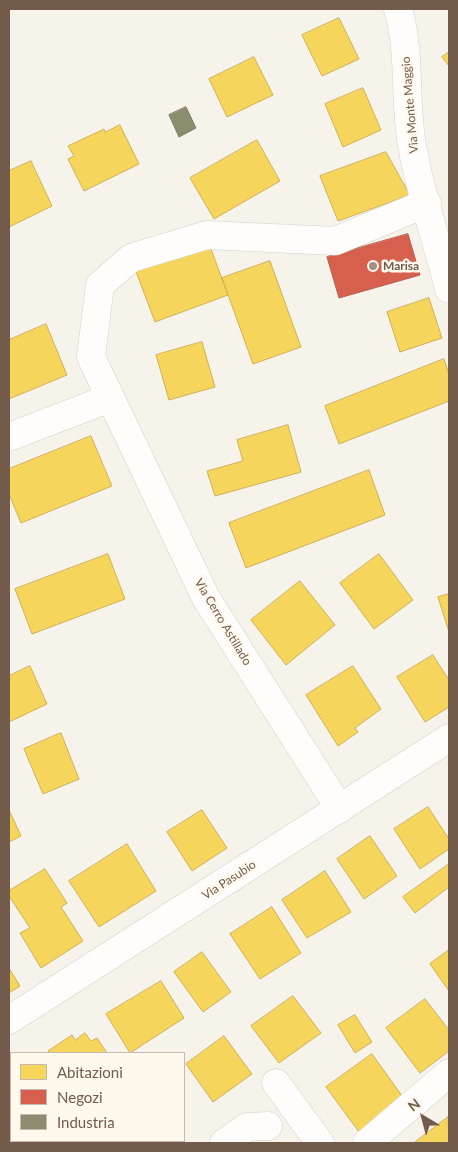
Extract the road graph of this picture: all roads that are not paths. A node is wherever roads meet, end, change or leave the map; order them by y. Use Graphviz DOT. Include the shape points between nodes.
graph roads {
  1 [pos="398,9"];
  2 [pos="427,203"];
  3 [pos="449,288"];
  4 [pos="110,398"];
  5 [pos="9,438"];
  6 [pos="449,738"];
  7 [pos="340,809"];
  8 [pos="9,1020"];
  9 [pos="449,1073"];
  10 [pos="276,1083"];
  11 [pos="268,1126"];
  12 [pos="224,1143"];
  13 [pos="320,1143"];
  14 [pos="367,1143"];
  1 -- 2 [label="street, Via Monte Maggio" via="406,59 411,143"];
  2 -- 3 [label="street, Via Monte Maggio"];
  2 -- 4 [label="street, Via Cerro Astillado" via="335,241 207,235 131,258 100,285 91,357"];
  4 -- 5 [label="street"];
  4 -- 7 [label="street, Via Cerro Astillado" via="206,598"];
  6 -- 7 [label="street, Via Pasubio"];
  7 -- 8 [label="street, Via Pasubio"];
  9 -- 14 [label="street"];
  10 -- 13 [label="street"];
  11 -- 12 [label="street" via="247,1128"];
}
